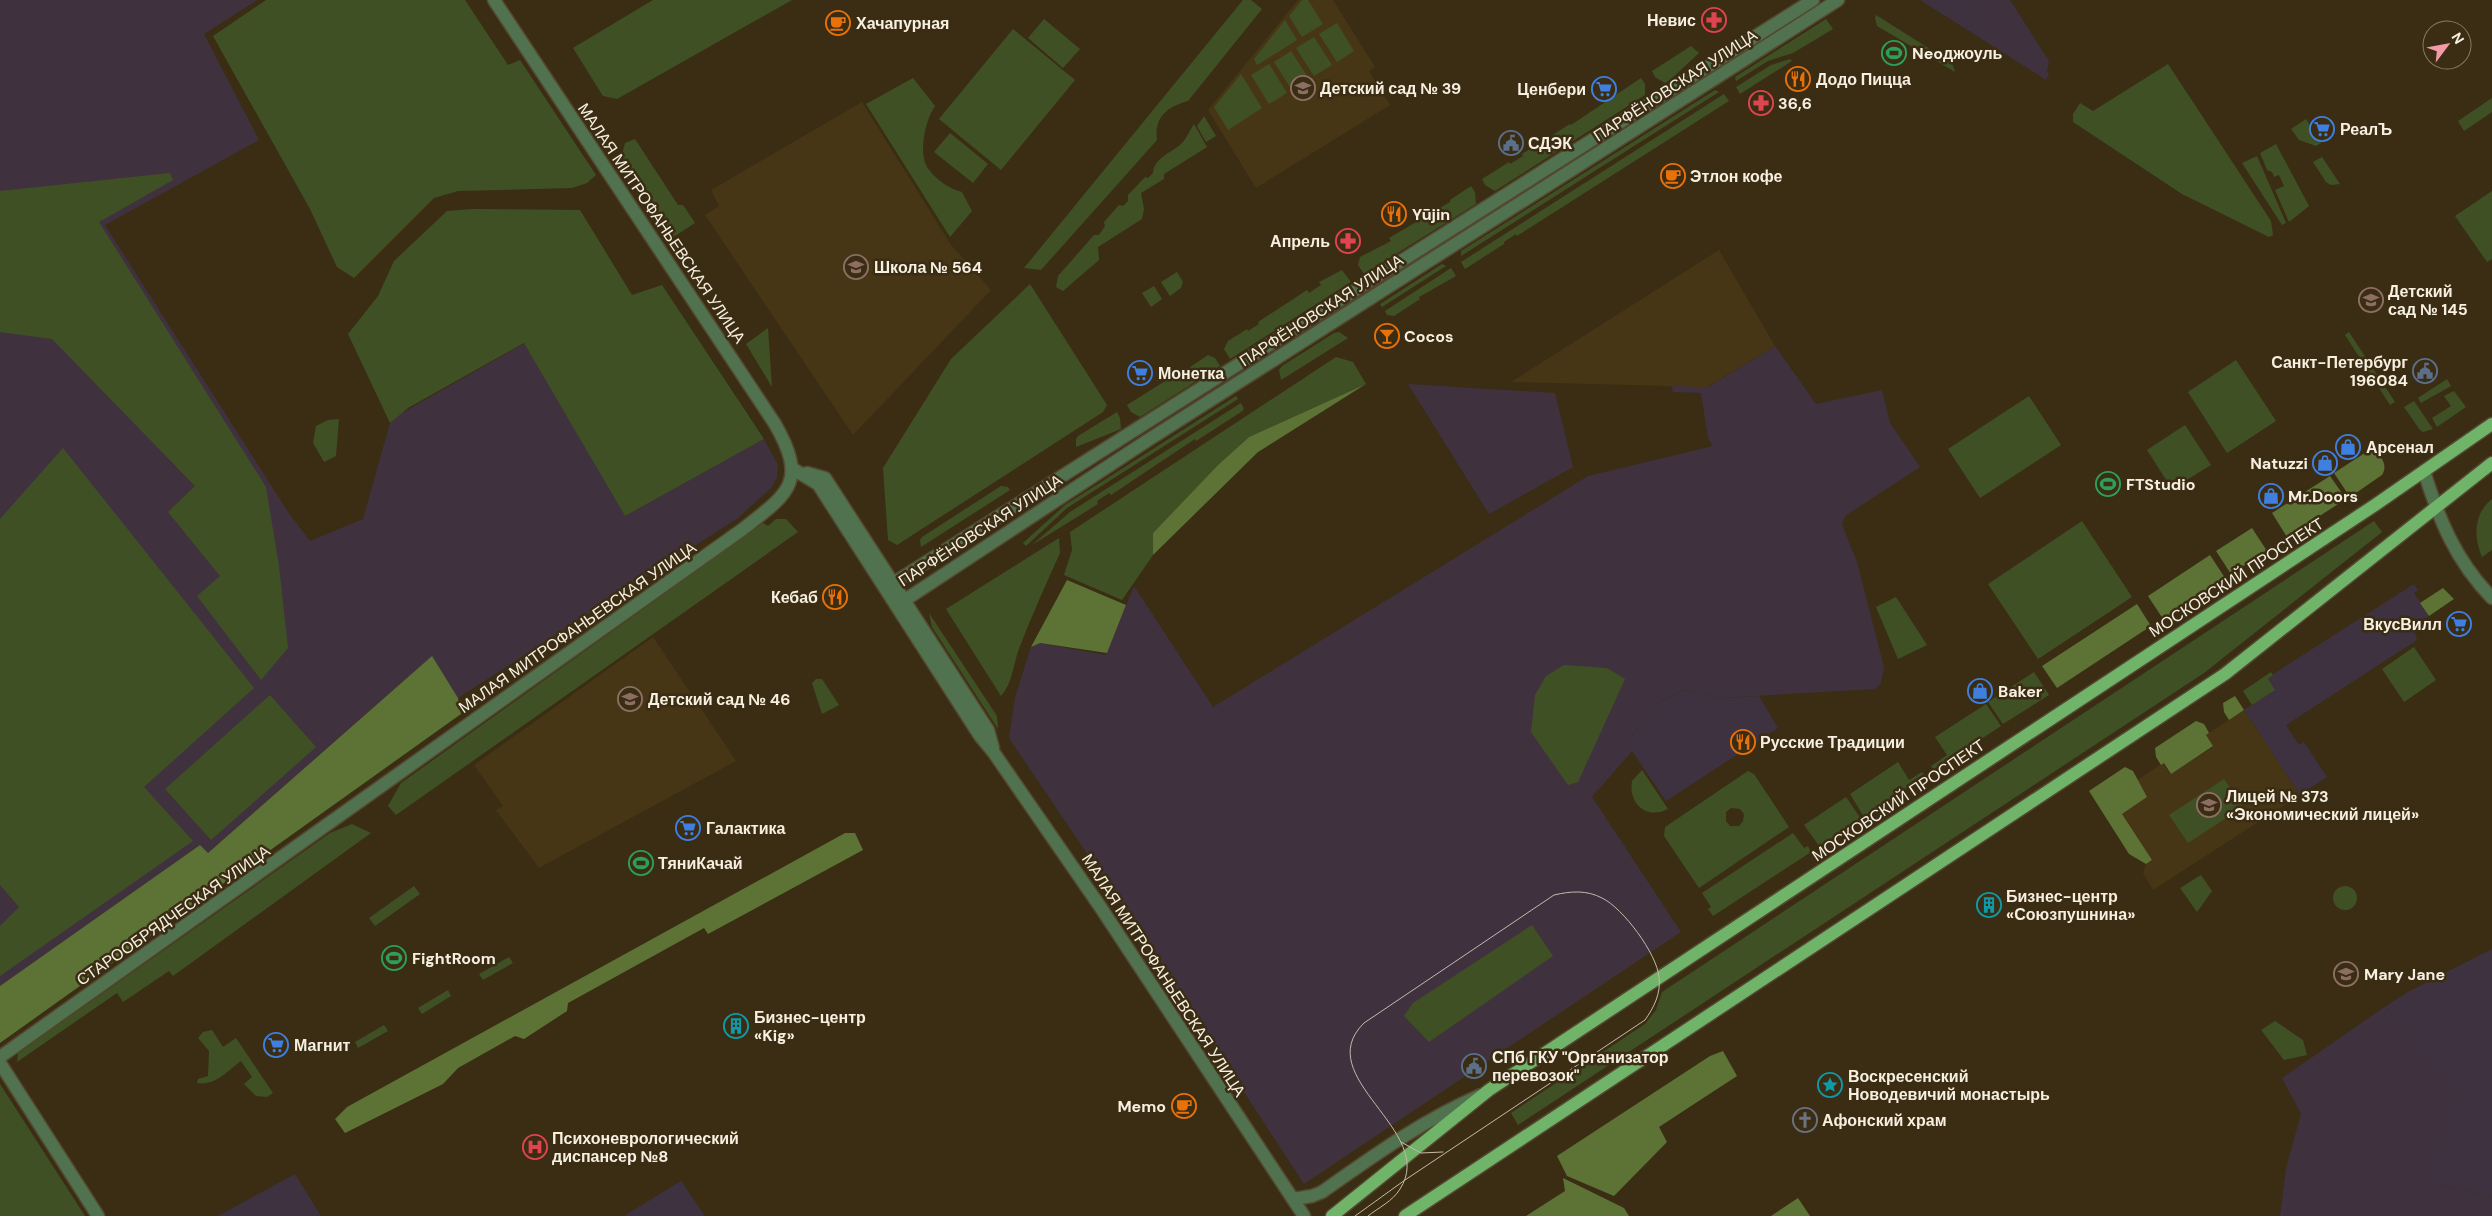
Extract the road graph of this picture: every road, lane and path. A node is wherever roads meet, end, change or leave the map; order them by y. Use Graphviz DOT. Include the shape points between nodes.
graph roads {
  1 [pos="494,0"];
  2 [pos="1813,0"];
  3 [pos="1838,0"];
  4 [pos="2492,424"];
  5 [pos="2492,464"];
  6 [pos="793,469"];
  7 [pos="2424,471"];
  8 [pos="2435,508"];
  9 [pos="895,582"];
  10 [pos="2492,598"];
  11 [pos="899,599"];
  12 [pos="365,799"];
  13 [pos="0,1057"];
  14 [pos="0,1063"];
  15 [pos="1485,1092"];
  16 [pos="1293,1199"];
  17 [pos="98,1216"];
  18 [pos="1304,1216"];
  19 [pos="1332,1216"];
  20 [pos="1405,1216"];
  1 -- 6 [label="street, МАЛАЯ МИТРОФАНЬЕВСКАЯ УЛИЦА" via="754,391 786,443"];
  2 -- 9 [label="street, ПАРФЁНОВСКАЯ УЛИЦА"];
  3 -- 11 [label="street, ПАРФЁНОВСКАЯ УЛИЦА"];
  4 -- 7 [label="main road, МОСКОВСКИЙ ПРОСПЕКТ"];
  5 -- 8 [label="main road"];
  6 -- 9 [label="street" via="825,478"];
  6 -- 11 [label="street, МАЛАЯ МИТРОФАНЬЕВСКАЯ УЛИЦА" via="818,484"];
  6 -- 12 [label="street, МАЛАЯ МИТРОФАНЬЕВСКАЯ УЛИЦА" via="786,491 769,509"];
  7 -- 8 [label="street"];
  7 -- 15 [label="main road, МОСКОВСКИЙ ПРОСПЕКТ"];
  8 -- 10 [label="street" via="2460,561"];
  8 -- 20 [label="main road" via="2225,674"];
  9 -- 11 [label="street, ПАРФЁНОВСКАЯ УЛИЦА"];
  11 -- 16 [label="street, МАЛАЯ МИТРОФАНЬЕВСКАЯ УЛИЦА" via="980,736 1101,908"];
  12 -- 13 [label="street, СТАРООБРЯДЧЕСКАЯ УЛИЦА"];
  14 -- 17 [label="street"];
  15 -- 16 [label="street" via="1398,1139 1322,1192"];
  15 -- 19 [label="main road, МОСКОВСКИЙ ПРОСПЕКТ"];
  16 -- 18 [label="street, МАЛАЯ МИТРОФАНЬЕВСКАЯ УЛИЦА"];
}
